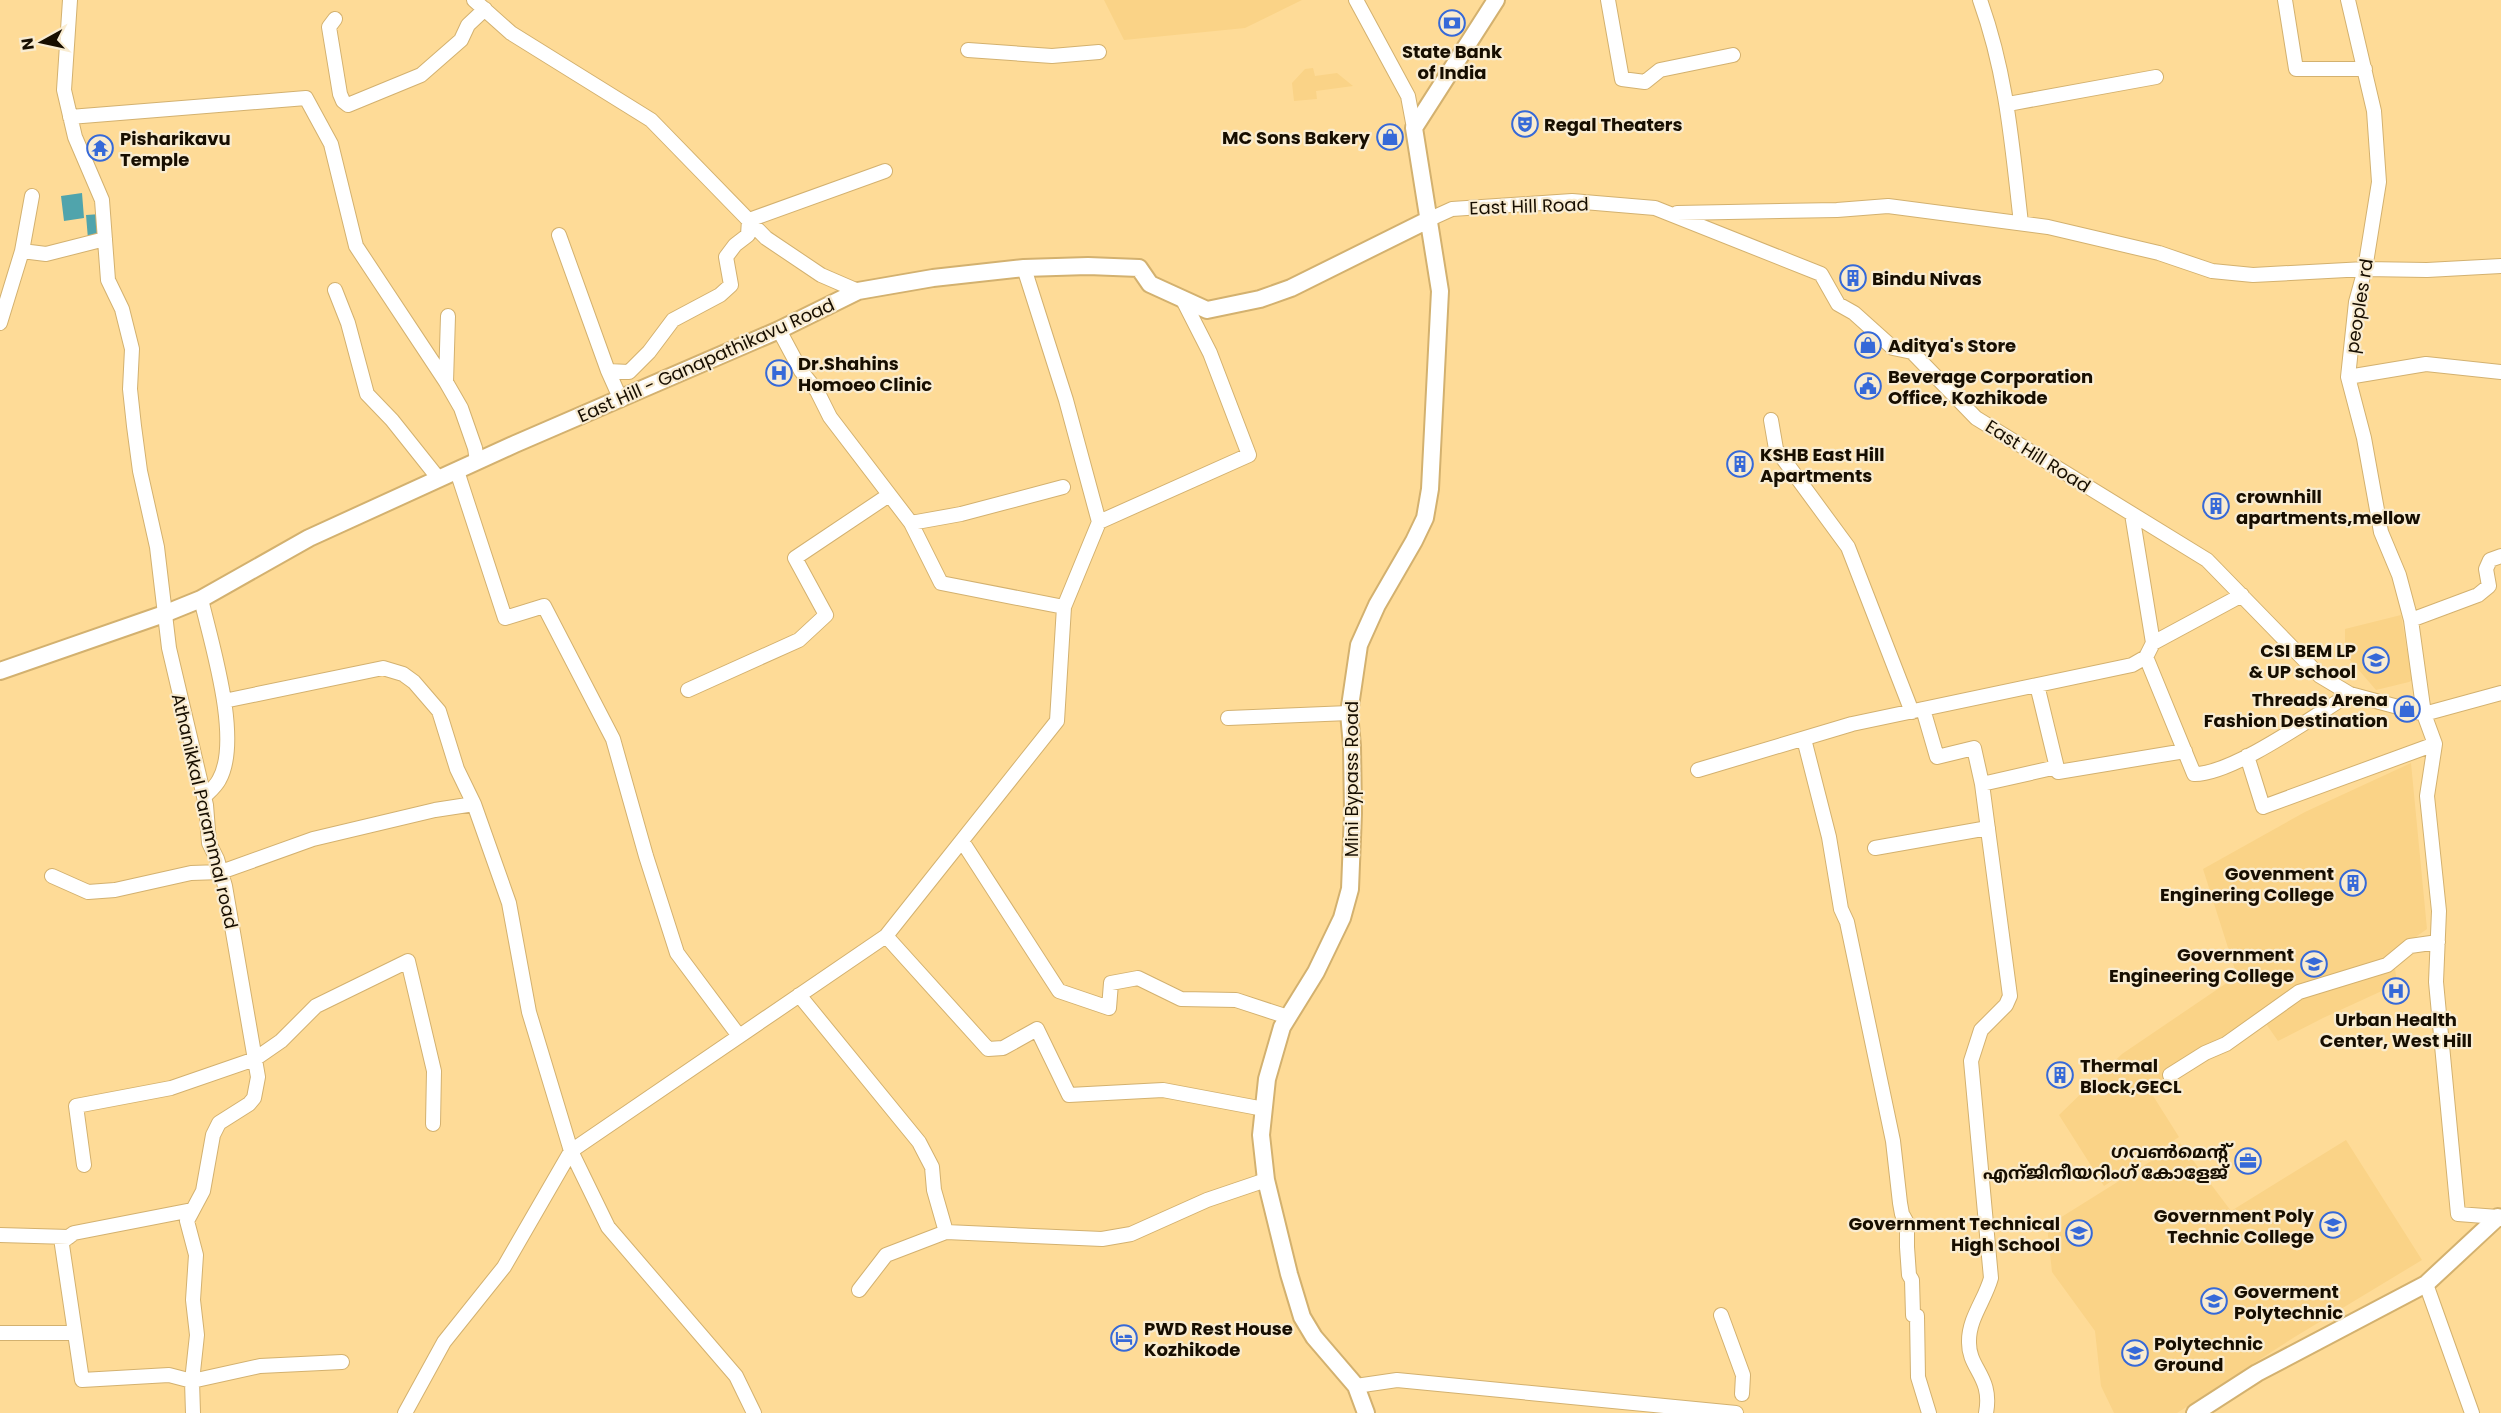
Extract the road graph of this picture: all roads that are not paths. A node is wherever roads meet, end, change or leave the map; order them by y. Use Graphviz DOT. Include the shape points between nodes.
graph roads {
  1 [pos="70,0"];
  2 [pos="474,0"];
  3 [pos="1356,0"];
  4 [pos="1496,0"];
  5 [pos="1608,0"];
  6 [pos="1980,0"];
  7 [pos="2285,0"];
  8 [pos="2348,0"];
  9 [pos="485,9"];
  10 [pos="335,19"];
  11 [pos="968,50"];
  12 [pos="1099,52"];
  13 [pos="1733,56"];
  14 [pos="2365,69"];
  15 [pos="2156,77"];
  16 [pos="2008,104"];
  17 [pos="70,117"];
  18 [pos="1414,128"];
  19 [pos="885,171"];
  20 [pos="32,196"];
  21 [pos="1669,213"];
  22 [pos="1430,219"];
  23 [pos="749,220"];
  24 [pos="2021,223"];
  25 [pos="559,235"];
  26 [pos="105,239"];
  27 [pos="22,251"];
  28 [pos="2501,266"];
  29 [pos="1024,268"];
  30 [pos="2365,269"];
  31 [pos="335,290"];
  32 [pos="858,291"];
  33 [pos="1183,300"];
  34 [pos="448,316"];
  35 [pos="0,323"];
  36 [pos="779,330"];
  37 [pos="608,371"];
  38 [pos="2501,372"];
  39 [pos="2348,377"];
  40 [pos="446,382"];
  41 [pos="621,400"];
  42 [pos="1771,420"];
  43 [pos="477,461"];
  44 [pos="457,471"];
  45 [pos="439,479"];
  46 [pos="1064,487"];
  47 [pos="889,495"];
  48 [pos="2132,514"];
  49 [pos="1099,522"];
  50 [pos="911,523"];
  51 [pos="2501,556"];
  52 [pos="2242,595"];
  53 [pos="201,598"];
  54 [pos="1064,608"];
  55 [pos="164,614"];
  56 [pos="2411,620"];
  57 [pos="2153,643"];
  58 [pos="2146,657"];
  59 [pos="0,670"];
  60 [pos="2037,685"];
  61 [pos="688,690"];
  62 [pos="2501,693"];
  63 [pos="2350,694"];
  64 [pos="224,701"];
  65 [pos="1917,710"];
  66 [pos="1349,713"];
  67 [pos="2424,714"];
  68 [pos="1228,718"];
  69 [pos="1804,739"];
  70 [pos="2435,744"];
  71 [pos="2185,751"];
  72 [pos="2247,756"];
  73 [pos="2056,768"];
  74 [pos="1698,771"];
  75 [pos="1982,784"];
  76 [pos="204,797"];
  77 [pos="474,804"];
  78 [pos="1988,828"];
  79 [pos="962,841"];
  80 [pos="1875,848"];
  81 [pos="221,872"];
  82 [pos="52,876"];
  83 [pos="886,936"];
  84 [pos="2438,942"];
  85 [pos="799,995"];
  86 [pos="1288,1017"];
  87 [pos="739,1036"];
  88 [pos="255,1059"];
  89 [pos="2170,1075"];
  90 [pos="1264,1109"];
  91 [pos="433,1124"];
  92 [pos="571,1151"];
  93 [pos="84,1165"];
  94 [pos="1266,1180"];
  95 [pos="192,1210"];
  96 [pos="2499,1217"];
  97 [pos="946,1232"];
  98 [pos="0,1235"];
  99 [pos="69,1237"];
  100 [pos="2426,1284"];
  101 [pos="859,1290"];
  102 [pos="1721,1315"];
  103 [pos="0,1333"];
  104 [pos="75,1333"];
  105 [pos="342,1362"];
  106 [pos="192,1381"];
  107 [pos="1356,1386"];
  108 [pos="1742,1394"];
  109 [pos="194,1413"];
  110 [pos="405,1413"];
  111 [pos="754,1413"];
  112 [pos="1366,1413"];
  113 [pos="1736,1413"];
  114 [pos="1929,1413"];
  115 [pos="1986,1413"];
  116 [pos="2196,1413"];
  117 [pos="2472,1413"];
  1 -- 17 [label="street, Athanikkal Parammal road" via="64,90"];
  2 -- 9 [label="street"];
  3 -- 18 [label="street" via="1408,96"];
  4 -- 18 [label="main road"];
  5 -- 13 [label="street" via="1622,79 1645,82 1660,70"];
  6 -- 16 [label="street" via="1994,38"];
  7 -- 14 [label="street" via="2296,69"];
  8 -- 14 [label="street, peoples rd"];
  9 -- 10 [label="street" via="468,25 461,40 421,75 348,105 340,94 330,27"];
  9 -- 23 [label="street" via="511,33 651,120"];
  11 -- 12 [label="street" via="1052,56"];
  14 -- 30 [label="street, peoples rd" via="2374,111 2379,182"];
  15 -- 16 [label="street"];
  16 -- 24 [label="street"];
  17 -- 26 [label="street, Athanikkal Parammal road" via="102,200"];
  17 -- 40 [label="street" via="306,98 331,144 356,246"];
  18 -- 22 [label="main road, Mini Bypass Road"];
  19 -- 23 [label="street"];
  20 -- 27 [label="street"];
  21 -- 22 [label="street, East Hill Road" via="1655,208 1572,201 1452,209"];
  21 -- 24 [label="street" via="1888,206"];
  21 -- 48 [label="street, East Hill Road" via="1821,274 1839,304 1893,348 1912,352 1976,418"];
  22 -- 33 [label="main road, East Hill - Ganapathikavu Road" via="1291,288 1260,299 1207,310"];
  22 -- 66 [label="main road, Mini Bypass Road" via="1440,291 1430,489 1421,526 1359,645"];
  23 -- 32 [label="street" via="766,238 821,275"];
  23 -- 37 [label="street" via="748,235 726,257 731,285 673,320 629,372"];
  24 -- 30 [label="street" via="2158,253 2212,272 2253,275"];
  25 -- 37 [label="street"];
  26 -- 27 [label="street" via="46,254"];
  26 -- 55 [label="street, Athanikkal Parammal road" via="108,280 123,309 132,349 130,389 134,426 157,547"];
  27 -- 35 [label="street"];
  28 -- 30 [label="street"];
  29 -- 32 [label="main road, East Hill - Ganapathikavu Road"];
  29 -- 33 [label="main road, East Hill - Ganapathikavu Road" via="1139,268 1150,284"];
  29 -- 49 [label="street"];
  30 -- 39 [label="street, peoples rd" via="2356,302"];
  31 -- 45 [label="street" via="367,394"];
  32 -- 36 [label="main road, East Hill - Ganapathikavu Road"];
  33 -- 49 [label="street" via="1210,353 1249,455"];
  34 -- 40 [label="street"];
  36 -- 41 [label="main road, East Hill - Ganapathikavu Road"];
  36 -- 47 [label="street" via="830,417"];
  37 -- 41 [label="street"];
  38 -- 39 [label="street" via="2426,364"];
  39 -- 56 [label="street, peoples rd" via="2364,438 2380,532 2399,575"];
  40 -- 43 [label="street" via="461,408"];
  41 -- 43 [label="main road, East Hill - Ganapathikavu Road"];
  42 -- 65 [label="street" via="1776,449 1848,547"];
  43 -- 44 [label="main road, East Hill - Ganapathikavu Road"];
  44 -- 45 [label="main road, East Hill - Ganapathikavu Road"];
  44 -- 87 [label="street" via="505,618 544,606 614,739 677,953"];
  45 -- 53 [label="main road, East Hill - Ganapathikavu Road" via="309,538"];
  46 -- 50 [label="street"];
  47 -- 50 [label="street"];
  47 -- 61 [label="street" via="795,558 826,615 799,640"];
  48 -- 52 [label="street, East Hill Road" via="2207,560"];
  48 -- 57 [label="street"];
  49 -- 54 [label="street"];
  50 -- 54 [label="street" via="941,583"];
  51 -- 56 [label="street" via="2490,560 2486,569 2489,586 2478,595"];
  52 -- 57 [label="street"];
  52 -- 63 [label="street, East Hill Road" via="2320,676"];
  53 -- 55 [label="main road, East Hill - Ganapathikavu Road"];
  53 -- 64 [label="street"];
  54 -- 79 [label="street" via="1057,721"];
  55 -- 59 [label="main road, East Hill - Ganapathikavu Road"];
  55 -- 76 [label="street, Athanikkal Parammal road"];
  56 -- 67 [label="street, peoples rd"];
  57 -- 58 [label="street"];
  58 -- 60 [label="street" via="2132,665"];
  58 -- 71 [label="street"];
  60 -- 65 [label="street"];
  60 -- 73 [label="street"];
  62 -- 67 [label="street"];
  63 -- 67 [label="street, East Hill Road"];
  63 -- 72 [label="street"];
  64 -- 76 [label="street" via="226,761 219,780"];
  64 -- 77 [label="street" via="383,668 403,674 439,711 457,769"];
  65 -- 69 [label="street"];
  65 -- 75 [label="street" via="1937,757 1974,748"];
  66 -- 68 [label="street"];
  66 -- 86 [label="main road, Mini Bypass Road" via="1350,889 1342,918 1316,972"];
  67 -- 70 [label="street, peoples rd"];
  69 -- 74 [label="street"];
  69 -- 114 [label="street" via="1829,837 1893,1141 1900,1203 1907,1222 1912,1315 1917,1316 1918,1377"];
  70 -- 72 [label="street" via="2264,807"];
  70 -- 84 [label="street" via="2427,796 2439,911"];
  71 -- 72 [label="street" via="2194,774 2206,774"];
  71 -- 73 [label="street" via="2058,772"];
  73 -- 75 [label="street"];
  75 -- 78 [label="street"];
  76 -- 81 [label="street, Athanikkal Parammal road" via="209,843"];
  77 -- 81 [label="street" via="313,839"];
  77 -- 92 [label="street" via="509,903 529,1012"];
  78 -- 80 [label="street"];
  78 -- 115 [label="street" via="2010,996 1981,1030 1971,1061 1991,1278 1971,1324 1968,1342 1970,1355 1984,1379"];
  79 -- 83 [label="street"];
  79 -- 86 [label="street" via="1059,991 1109,1008 1111,983 1138,978 1180,999 1236,1000"];
  81 -- 82 [label="street" via="191,873 88,892"];
  81 -- 88 [label="street, Athanikkal Parammal road"];
  83 -- 85 [label="street"];
  83 -- 90 [label="street" via="988,1049 1003,1048 1037,1029 1069,1095 1162,1090"];
  84 -- 89 [label="street" via="2410,946 2387,965 2299,992 2226,1044"];
  84 -- 96 [label="street" via="2436,982 2458,1214"];
  85 -- 87 [label="street"];
  85 -- 97 [label="street" via="919,1142 932,1167"];
  86 -- 90 [label="main road, Mini Bypass Road" via="1268,1078"];
  87 -- 92 [label="street"];
  88 -- 91 [label="street" via="281,1041 316,1006 408,961 434,1071"];
  88 -- 93 [label="street" via="171,1088 76,1106"];
  88 -- 95 [label="street, Athanikkal Parammal road" via="258,1077 254,1098 219,1124 213,1135 203,1191"];
  90 -- 94 [label="main road, Mini Bypass Road" via="1261,1135"];
  92 -- 110 [label="street" via="504,1267 444,1342"];
  92 -- 111 [label="street" via="608,1227 736,1376"];
  94 -- 97 [label="street" via="1207,1200 1131,1234 1102,1239"];
  94 -- 107 [label="main road, Mini Bypass Road" via="1302,1317"];
  95 -- 99 [label="street"];
  95 -- 106 [label="street, Athanikkal Parammal road" via="187,1221 196,1256 193,1300 197,1335"];
  96 -- 100 [label="main road"];
  97 -- 101 [label="street" via="886,1255"];
  98 -- 99 [label="street"];
  99 -- 104 [label="street" via="62,1245"];
  100 -- 116 [label="main road" via="2257,1373"];
  100 -- 117 [label="street"];
  102 -- 108 [label="street" via="1743,1375"];
  103 -- 104 [label="street"];
  104 -- 106 [label="street" via="81,1380 169,1376"];
  105 -- 106 [label="street" via="260,1366"];
  106 -- 109 [label="street, Athanikkal Parammal road"];
  107 -- 112 [label="main road, Mini Bypass Road"];
  107 -- 113 [label="street" via="1397,1380"];
}
